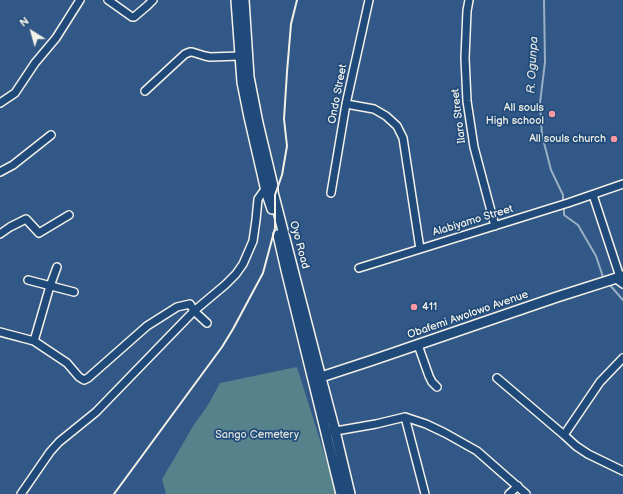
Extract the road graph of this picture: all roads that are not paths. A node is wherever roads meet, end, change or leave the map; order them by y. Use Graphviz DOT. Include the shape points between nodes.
graph roads {
  1 [pos="80,0"];
  2 [pos="108,0"];
  3 [pos="153,0"];
  4 [pos="236,0"];
  5 [pos="244,0"];
  6 [pos="369,0"];
  7 [pos="469,0"];
  8 [pos="240,56"];
  9 [pos="145,91"];
  10 [pos="0,103"];
  11 [pos="346,104"];
  12 [pos="51,135"];
  13 [pos="0,172"];
  14 [pos="623,184"];
  15 [pos="270,190"];
  16 [pos="331,194"];
  17 [pos="592,195"];
  18 [pos="69,215"];
  19 [pos="495,226"];
  20 [pos="0,234"];
  21 [pos="420,249"];
  22 [pos="57,267"];
  23 [pos="360,268"];
  24 [pos="28,280"];
  25 [pos="615,280"];
  26 [pos="50,286"];
  27 [pos="74,292"];
  28 [pos="194,311"];
  29 [pos="207,324"];
  30 [pos="0,332"];
  31 [pos="34,341"];
  32 [pos="418,345"];
  33 [pos="623,358"];
  34 [pos="497,378"];
  35 [pos="316,379"];
  36 [pos="437,387"];
  37 [pos="405,417"];
  38 [pos="335,431"];
  39 [pos="326,433"];
  40 [pos="564,435"];
  41 [pos="623,471"];
  42 [pos="518,486"];
  43 [pos="21,494"];
  44 [pos="341,494"];
  45 [pos="350,494"];
  46 [pos="425,494"];
  47 [pos="510,494"];
  48 [pos="526,494"];
  1 -- 10 [label="street" via="56,38 15,93"];
  2 -- 3 [label="street" via="134,17"];
  4 -- 8 [label="main road, Oyo Road"];
  5 -- 15 [label="main road, Oyo Road" via="252,95"];
  6 -- 11 [label="street, Ondo Street"];
  7 -- 19 [label="street, Ilaro Street" via="465,58 467,101 474,147"];
  8 -- 9 [label="street" via="205,56 190,52"];
  8 -- 15 [label="main road, Oyo Road" via="249,117"];
  11 -- 16 [label="street, Ondo Street"];
  11 -- 21 [label="street" via="374,109 397,126 403,138"];
  12 -- 13 [label="street"];
  14 -- 17 [label="street, Alabiyamo Street"];
  15 -- 28 [label="street" via="263,192 258,199 253,241 243,264 225,285"];
  15 -- 35 [label="main road, Oyo Road" via="286,270"];
  17 -- 19 [label="street, Alabiyamo Street"];
  17 -- 25 [label="street"];
  18 -- 20 [label="street" via="39,233 26,219"];
  19 -- 21 [label="street, Alabiyamo Street"];
  21 -- 23 [label="street, Alabiyamo Street"];
  22 -- 26 [label="street"];
  24 -- 26 [label="street"];
  25 -- 32 [label="main road, Obafemi Awolowo Avenue" via="557,297"];
  26 -- 27 [label="street"];
  26 -- 31 [label="street"];
  28 -- 29 [label="street"];
  28 -- 31 [label="street" via="190,304 177,307 147,326 84,380 67,363"];
  28 -- 43 [label="street" via="96,412 59,442"];
  30 -- 31 [label="street"];
  32 -- 35 [label="main road, Obafemi Awolowo Avenue"];
  32 -- 36 [label="street" via="429,376"];
  33 -- 40 [label="street" via="600,382"];
  34 -- 40 [label="street"];
  35 -- 38 [label="main road, Oyo Road"];
  35 -- 39 [label="main road, Oyo Road"];
  37 -- 38 [label="street"];
  37 -- 42 [label="street" via="439,430 477,451"];
  37 -- 46 [label="street"];
  38 -- 39 [label="street"];
  38 -- 45 [label="main road, Oyo Road"];
  39 -- 44 [label="main road, Oyo Road"];
  40 -- 41 [label="street" via="588,454"];
  42 -- 47 [label="street"];
  42 -- 48 [label="street"];
}
